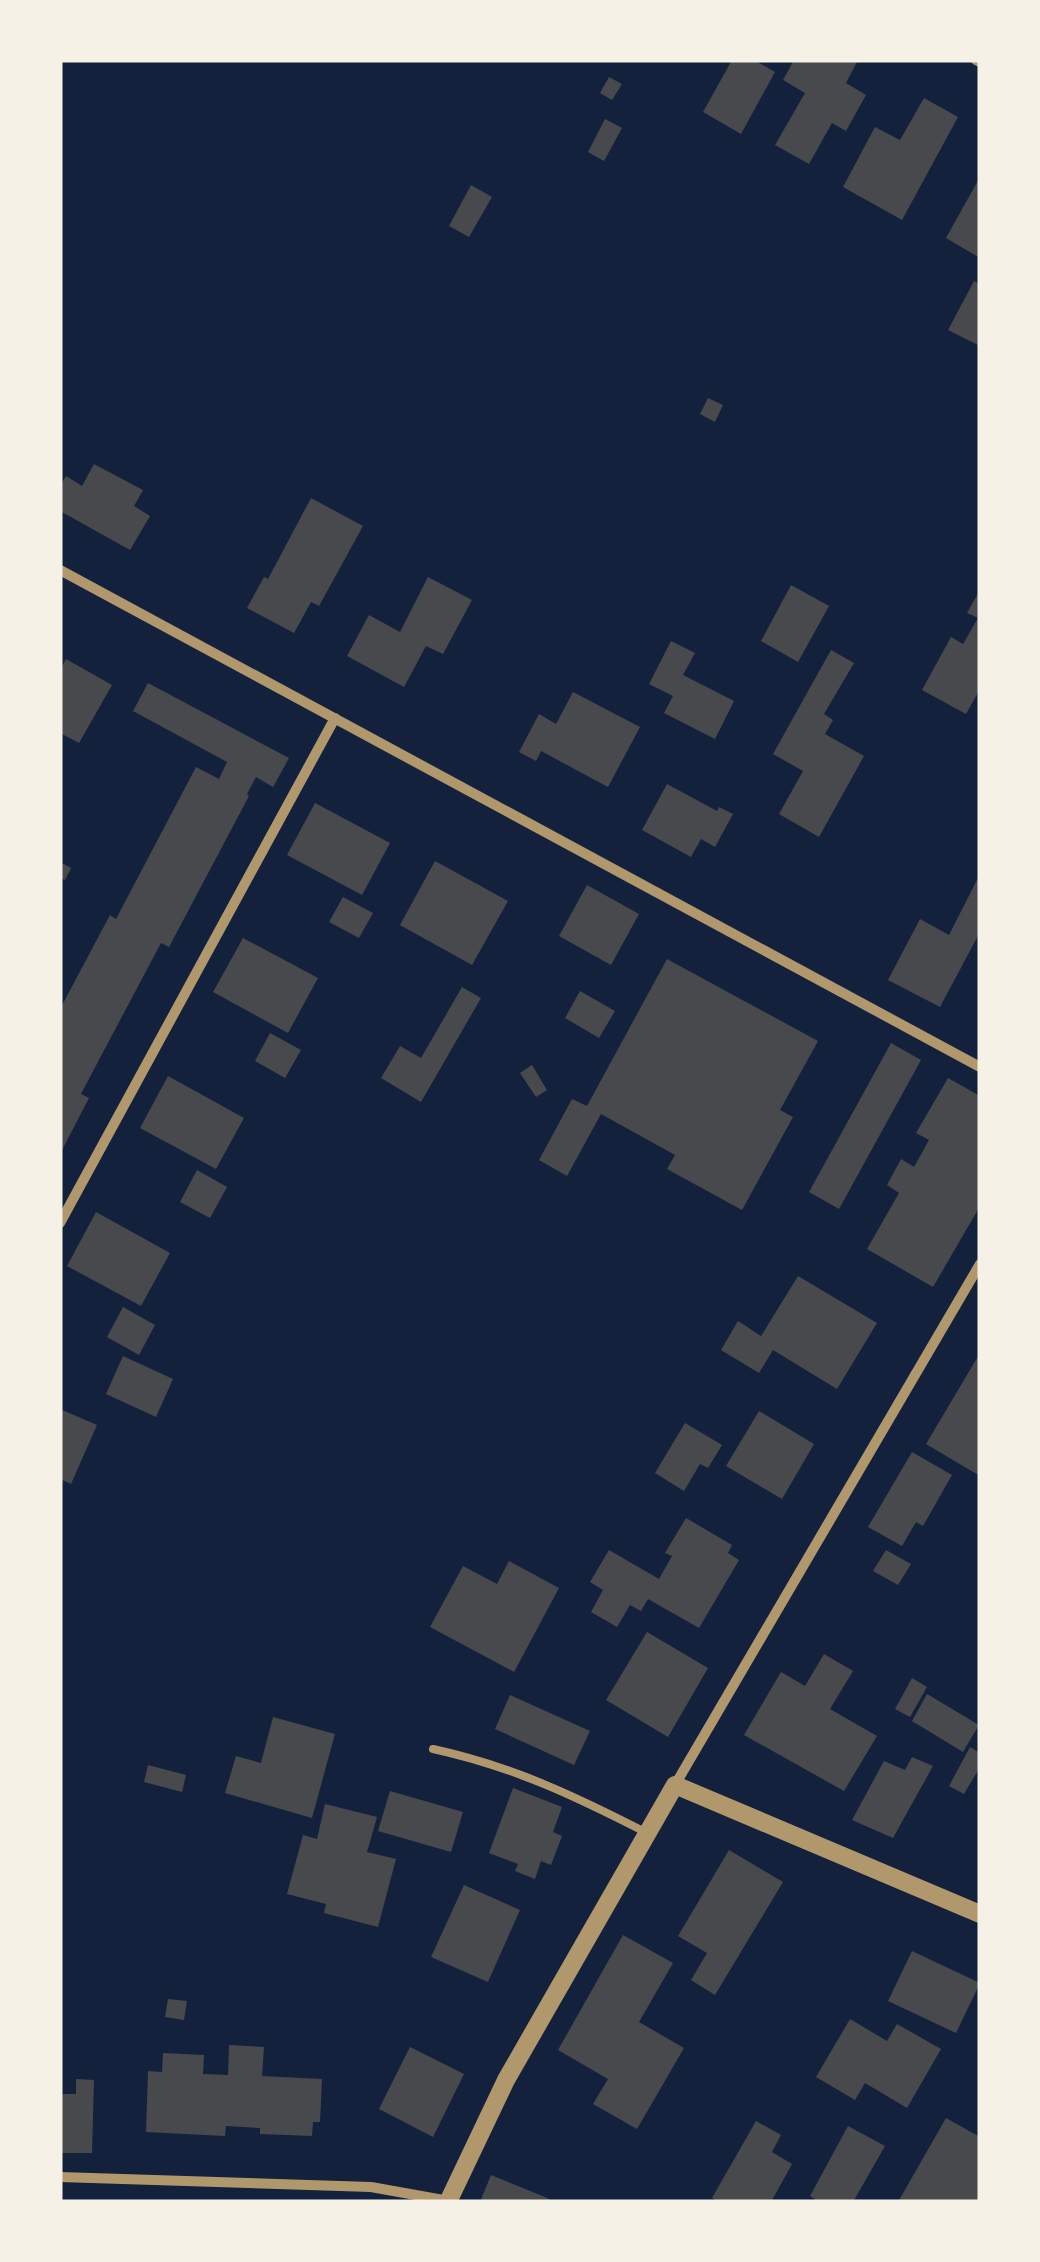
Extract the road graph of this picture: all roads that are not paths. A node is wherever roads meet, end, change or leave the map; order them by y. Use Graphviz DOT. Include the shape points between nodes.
graph roads {
  1 [pos="60,570"];
  2 [pos="335,718"];
  3 [pos="980,1067"];
  4 [pos="60,1223"];
  5 [pos="980,1264"];
  6 [pos="434,1750"];
  7 [pos="675,1784"];
  8 [pos="648,1833"];
  9 [pos="980,1914"];
  10 [pos="60,2178"];
  11 [pos="448,2202"];
  1 -- 2 [label="street"];
  2 -- 3 [label="street"];
  2 -- 4 [label="street"];
  5 -- 7 [label="street"];
  6 -- 8 [label="lane" via="503,1767"];
  7 -- 8 [label="street"];
  7 -- 9 [label="street"];
  8 -- 11 [label="street" via="506,2080"];
  10 -- 11 [label="street" via="371,2186"];
}
